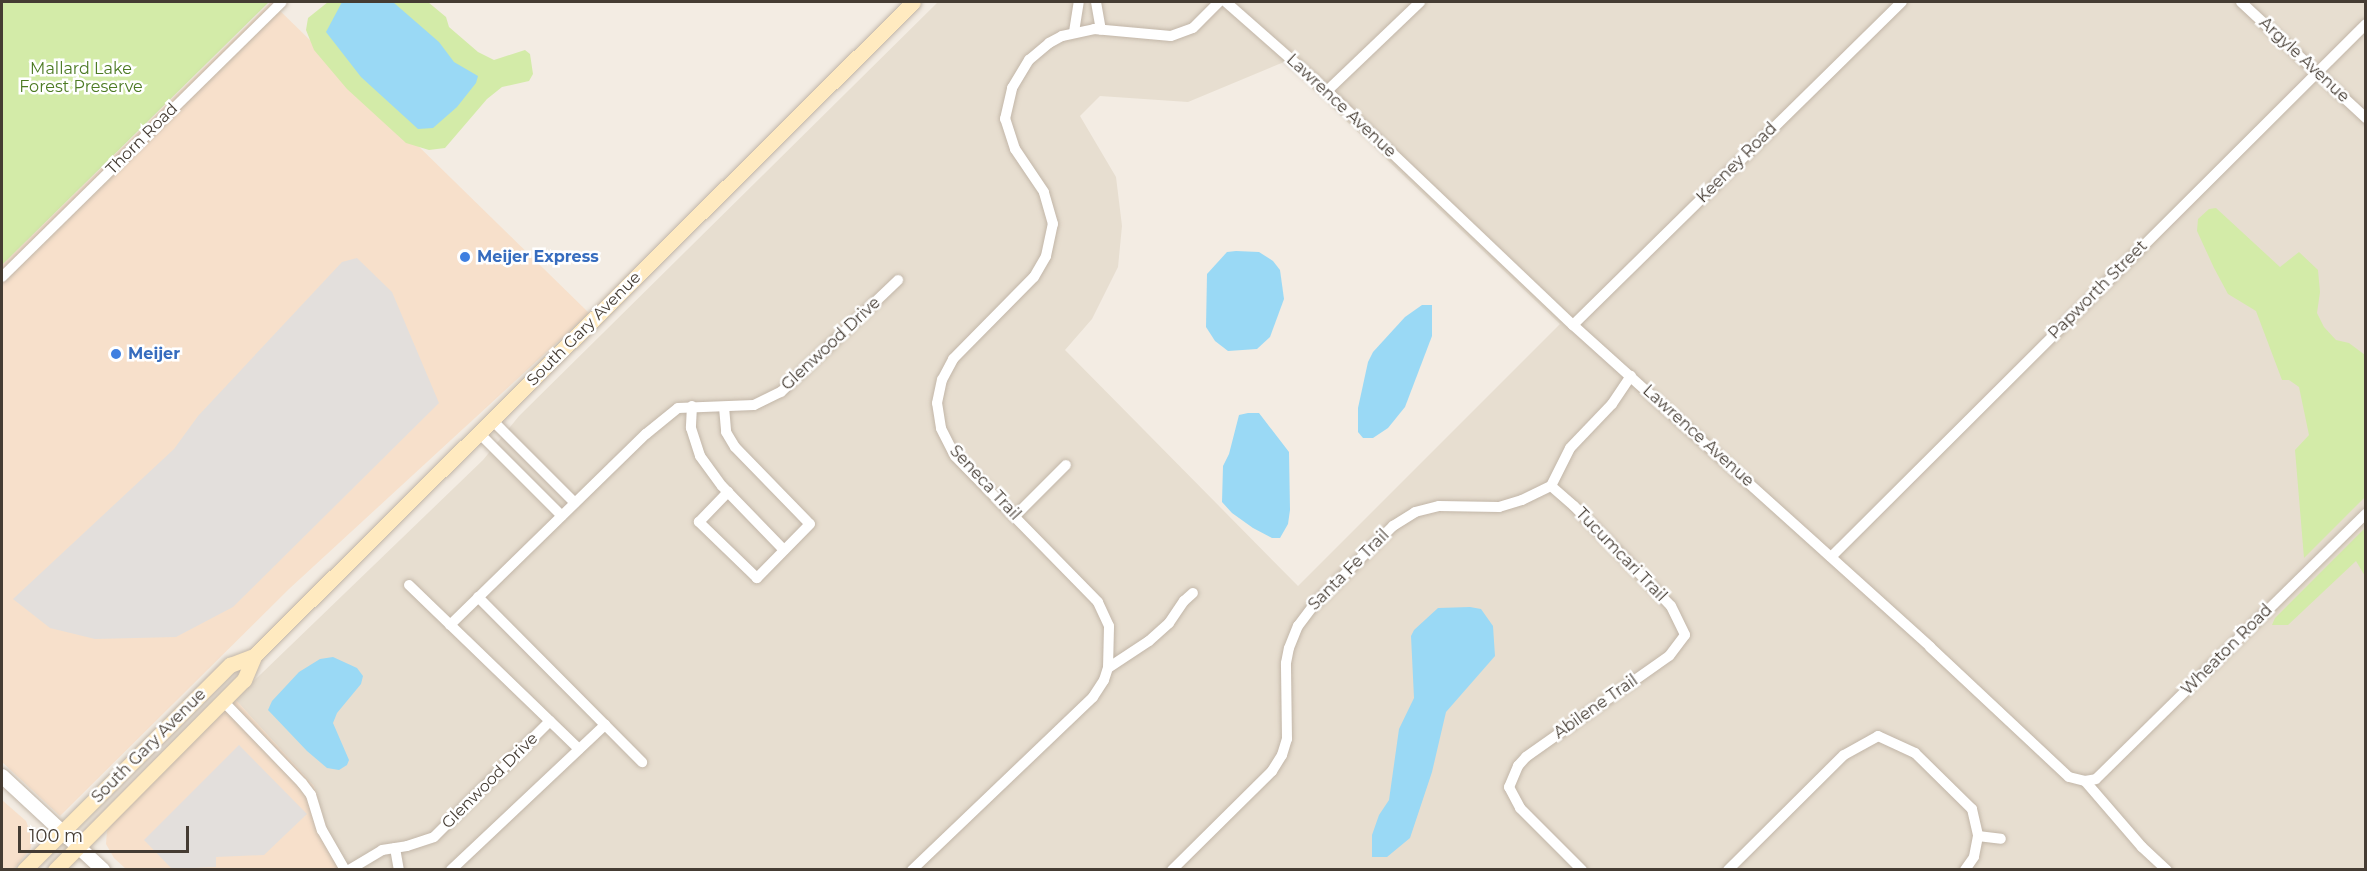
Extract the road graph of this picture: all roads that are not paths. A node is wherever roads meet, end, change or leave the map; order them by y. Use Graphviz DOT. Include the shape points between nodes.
graph roads {
  1 [pos="282,2"];
  2 [pos="913,2"];
  3 [pos="1079,2"];
  4 [pos="1096,2"];
  5 [pos="1219,2"];
  6 [pos="1226,2"];
  7 [pos="1420,2"];
  8 [pos="1902,2"];
  9 [pos="2241,2"];
  10 [pos="2366,24"];
  11 [pos="1101,30"];
  12 [pos="1074,32"];
  13 [pos="2317,72"];
  14 [pos="1327,91"];
  15 [pos="2366,118"];
  16 [pos="2,277"];
  17 [pos="898,280"];
  18 [pos="1573,325"];
  19 [pos="1631,376"];
  20 [pos="692,406"];
  21 [pos="724,407"];
  22 [pos="492,420"];
  23 [pos="479,433"];
  24 [pos="1066,465"];
  25 [pos="1551,486"];
  26 [pos="728,492"];
  27 [pos="575,503"];
  28 [pos="2366,513"];
  29 [pos="562,516"];
  30 [pos="1015,516"];
  31 [pos="784,550"];
  32 [pos="1830,556"];
  33 [pos="409,585"];
  34 [pos="1193,592"];
  35 [pos="478,597"];
  36 [pos="450,625"];
  37 [pos="1683,630"];
  38 [pos="254,656"];
  39 [pos="1107,668"];
  40 [pos="223,701"];
  41 [pos="550,722"];
  42 [pos="605,724"];
  43 [pos="579,749"];
  44 [pos="642,762"];
  45 [pos="2,776"];
  46 [pos="2085,781"];
  47 [pos="62,832"];
  48 [pos="1978,836"];
  49 [pos="2001,839"];
  50 [pos="78,847"];
  51 [pos="394,848"];
  52 [pos="24,870"];
  53 [pos="55,870"];
  54 [pos="103,870"];
  55 [pos="347,870"];
  56 [pos="399,870"];
  57 [pos="451,870"];
  58 [pos="912,870"];
  59 [pos="1172,870"];
  60 [pos="1582,870"];
  61 [pos="1728,870"];
  62 [pos="1965,870"];
  63 [pos="2167,870"];
  1 -- 16 [label="street, Thorn Road"];
  2 -- 22 [label="main road, South Gary Avenue"];
  3 -- 12 [label="street"];
  4 -- 11 [label="street"];
  5 -- 11 [label="street, Seneca Trail" via="1193,28 1171,36"];
  6 -- 14 [label="street, Lawrence Avenue"];
  7 -- 14 [label="street"];
  8 -- 18 [label="street, Keeney Road"];
  9 -- 13 [label="street, Argyle Avenue"];
  10 -- 13 [label="street, Papworth Street"];
  11 -- 12 [label="street, Seneca Trail"];
  12 -- 30 [label="street, Seneca Trail" via="1048,43 1029,60 1014,83 1005,119 1015,149 1044,192 1053,224 1046,256 1034,277 953,359 942,380 937,403 941,428 956,456"];
  13 -- 15 [label="street, Argyle Avenue"];
  13 -- 32 [label="street, Papworth Street"];
  14 -- 18 [label="street, Lawrence Avenue"];
  17 -- 21 [label="street, Glenwood Drive" via="781,392 754,405"];
  18 -- 19 [label="street, Lawrence Avenue"];
  19 -- 25 [label="street" via="1570,448"];
  19 -- 32 [label="street, Lawrence Avenue"];
  20 -- 21 [label="street, Glenwood Drive"];
  20 -- 26 [label="street" via="691,428 700,456"];
  20 -- 27 [label="street, Glenwood Drive" via="678,408 646,434"];
  21 -- 31 [label="street" via="726,432 735,447 810,524"];
  22 -- 23 [label="main road, South Gary Avenue"];
  22 -- 27 [label="street"];
  23 -- 29 [label="street"];
  23 -- 38 [label="main road, South Gary Avenue"];
  24 -- 30 [label="street"];
  25 -- 37 [label="street, Tucumcari Trail" via="1671,606"];
  25 -- 59 [label="street, Santa Fe Trail" via="1499,507 1439,506 1415,512 1393,526 1314,605 1298,626 1289,648 1287,740 1282,755 1272,771"];
  26 -- 31 [label="street"];
  26 -- 31 [label="street" via="699,522 757,578"];
  27 -- 29 [label="street, Glenwood Drive"];
  28 -- 46 [label="street, Wheaton Road" via="2096,779"];
  29 -- 35 [label="street, Glenwood Drive"];
  30 -- 39 [label="street, Seneca Trail" via="1098,602 1108,627"];
  32 -- 46 [label="street, Lawrence Avenue" via="2069,777"];
  33 -- 36 [label="street, Glenwood Drive"];
  34 -- 39 [label="street" via="1149,641"];
  35 -- 36 [label="street, Glenwood Drive"];
  35 -- 42 [label="street"];
  36 -- 41 [label="street, Glenwood Drive"];
  37 -- 60 [label="street, Abilene Trail" via="1685,635 1669,656 1526,757 1509,787 1524,815"];
  38 -- 40 [label="main road, South Gary Avenue" via="244,680"];
  38 -- 47 [label="main road, South Gary Avenue" via="230,665"];
  39 -- 58 [label="street, Seneca Trail" via="1093,697"];
  40 -- 50 [label="main road, South Gary Avenue"];
  40 -- 55 [label="street" via="303,783 322,830"];
  41 -- 43 [label="street, Glenwood Drive"];
  41 -- 51 [label="street, Glenwood Drive" via="434,837"];
  42 -- 43 [label="street"];
  42 -- 44 [label="street"];
  43 -- 57 [label="street"];
  45 -- 47 [label="street"];
  46 -- 63 [label="street, Lawrence Avenue"];
  47 -- 50 [label="street"];
  47 -- 52 [label="main road, South Gary Avenue"];
  48 -- 49 [label="street"];
  48 -- 61 [label="street" via="1975,817 1965,800 1915,753 1878,736 1844,755"];
  48 -- 62 [label="street" via="1974,856"];
  50 -- 53 [label="main road, South Gary Avenue"];
  50 -- 54 [label="street"];
  51 -- 55 [label="street, Glenwood Drive" via="382,850"];
  51 -- 56 [label="street"];
}
